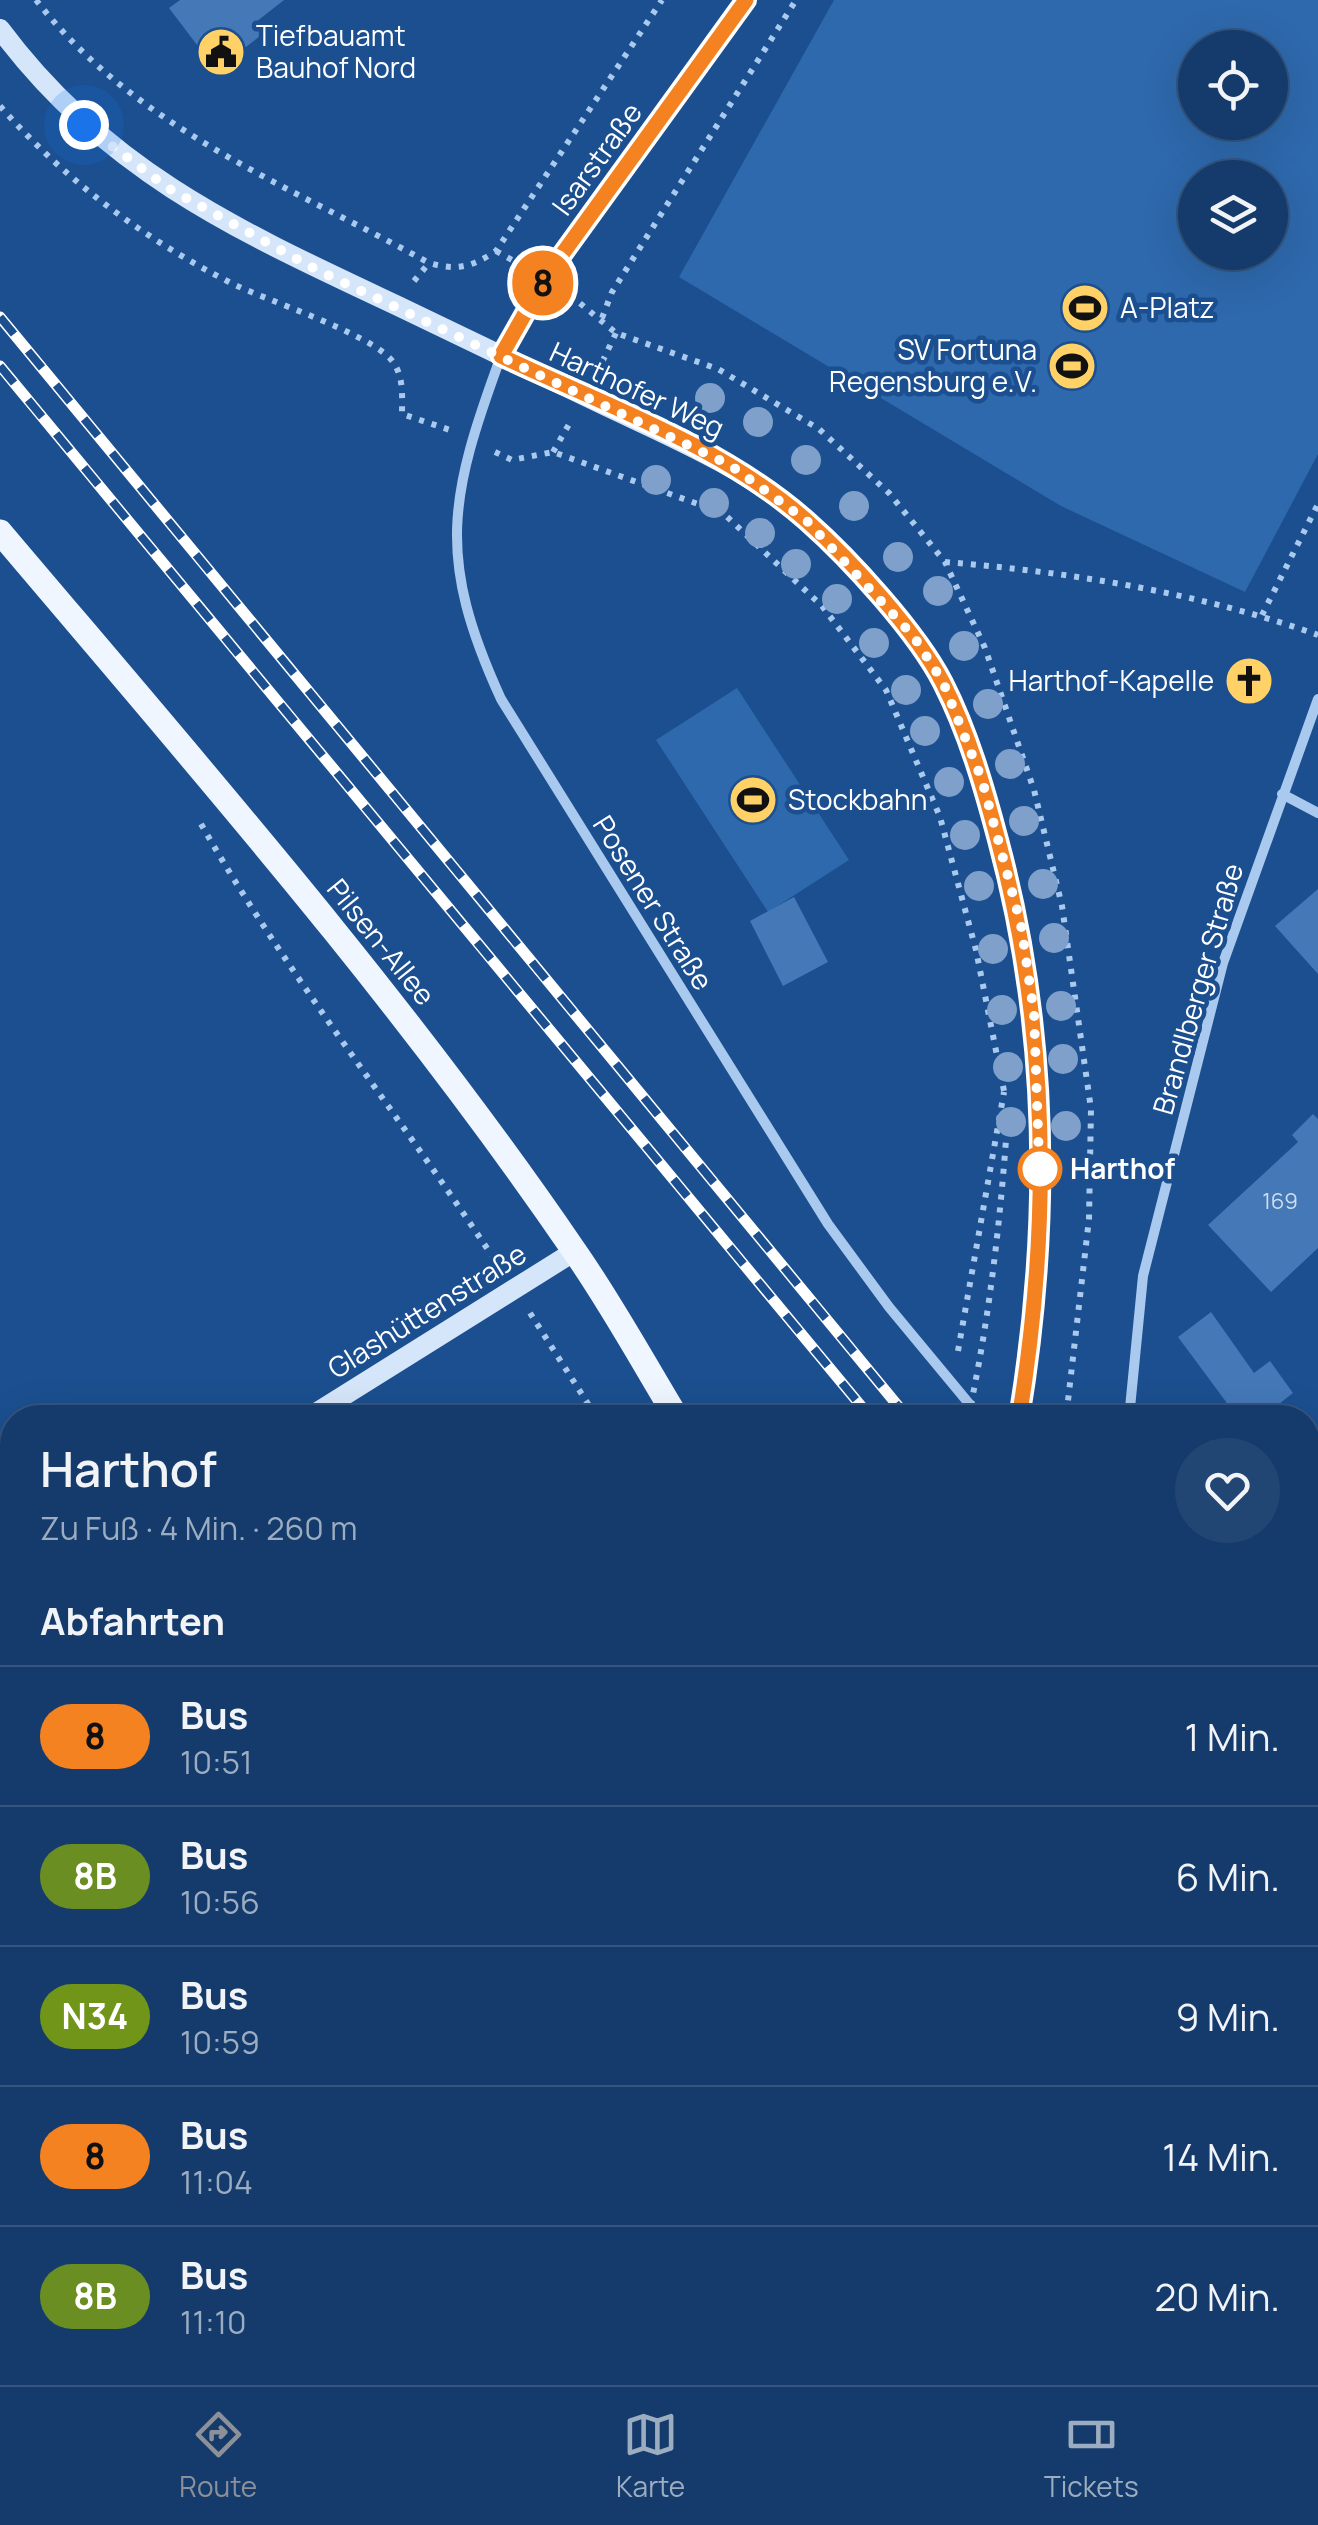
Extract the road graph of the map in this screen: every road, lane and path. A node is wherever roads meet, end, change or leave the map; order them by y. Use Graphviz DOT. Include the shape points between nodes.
graph roads {
  1 [pos="36,0"];
  2 [pos="662,0"];
  3 [pos="746,0"];
  4 [pos="796,0"];
  5 [pos="0,29"];
  6 [pos="0,106"];
  7 [pos="602,318"];
  8 [pos="501,356"];
  9 [pos="471,438"];
  10 [pos="1318,504"];
  11 [pos="0,532"];
  12 [pos="945,562"];
  13 [pos="1262,615"];
  14 [pos="1318,635"];
  15 [pos="1318,699"];
  16 [pos="1282,794"];
  17 [pos="194,813"];
  18 [pos="1318,814"];
  19 [pos="1004,1092"];
  20 [pos="1090,1109"];
  21 [pos="575,1251"];
  22 [pos="514,1290"];
  23 [pos="952,1385"];
  24 [pos="329,1405"];
  25 [pos="589,1405"];
  26 [pos="669,1405"];
  27 [pos="970,1405"];
  28 [pos="971,1405"];
  29 [pos="1021,1405"];
  30 [pos="1068,1405"];
  31 [pos="1130,1405"];
  1 -- 2 [label="path" via="89,60 196,141 453,270 496,251"];
  3 -- 8 [label="street, Isarstraße" via="545,278"];
  4 -- 7 [label="path" via="612,292"];
  5 -- 8 [label="street, Harthofer Weg" via="65,107 168,188 317,270"];
  6 -- 9 [label="path" via="77,184 138,230 230,283 365,343 392,361 402,386 402,414"];
  8 -- 9 [label="street, Posener Straße"];
  8 -- 29 [label="street, Harthofer Weg" via="730,465 807,521 914,637 943,682 982,780 1021,925 1034,1013 1040,1227"];
  9 -- 19 [label="path" via="512,460 553,452 723,513 822,606 886,690 940,817"];
  9 -- 23 [label="street, Posener Straße" via="454,515 461,588 501,700 828,1224"];
  10 -- 13 [label="path"];
  11 -- 21 [label="main road, Pilsen-Allee" via="422,1040"];
  12 -- 13 [label="path" via="1041,570"];
  13 -- 14 [label="path"];
  15 -- 16 [label="street, Brandlberger Straße"];
  16 -- 18 [label="street"];
  16 -- 31 [label="street, Brandlberger Straße" via="1222,963 1143,1276"];
  17 -- 22 [label="path" via="250,909"];
  19 -- 23 [label="path"];
  19 -- 28 [label="path, bridge" via="1002,1209"];
  20 -- 30 [label="path" via="1089,1220"];
  21 -- 22 [label="street, Glashüttenstraße"];
  21 -- 26 [label="main road, Pilsen-Allee"];
  22 -- 24 [label="street, Glashüttenstraße"];
  22 -- 25 [label="path"];
  23 -- 27 [label="street, Posener Straße"];
}
